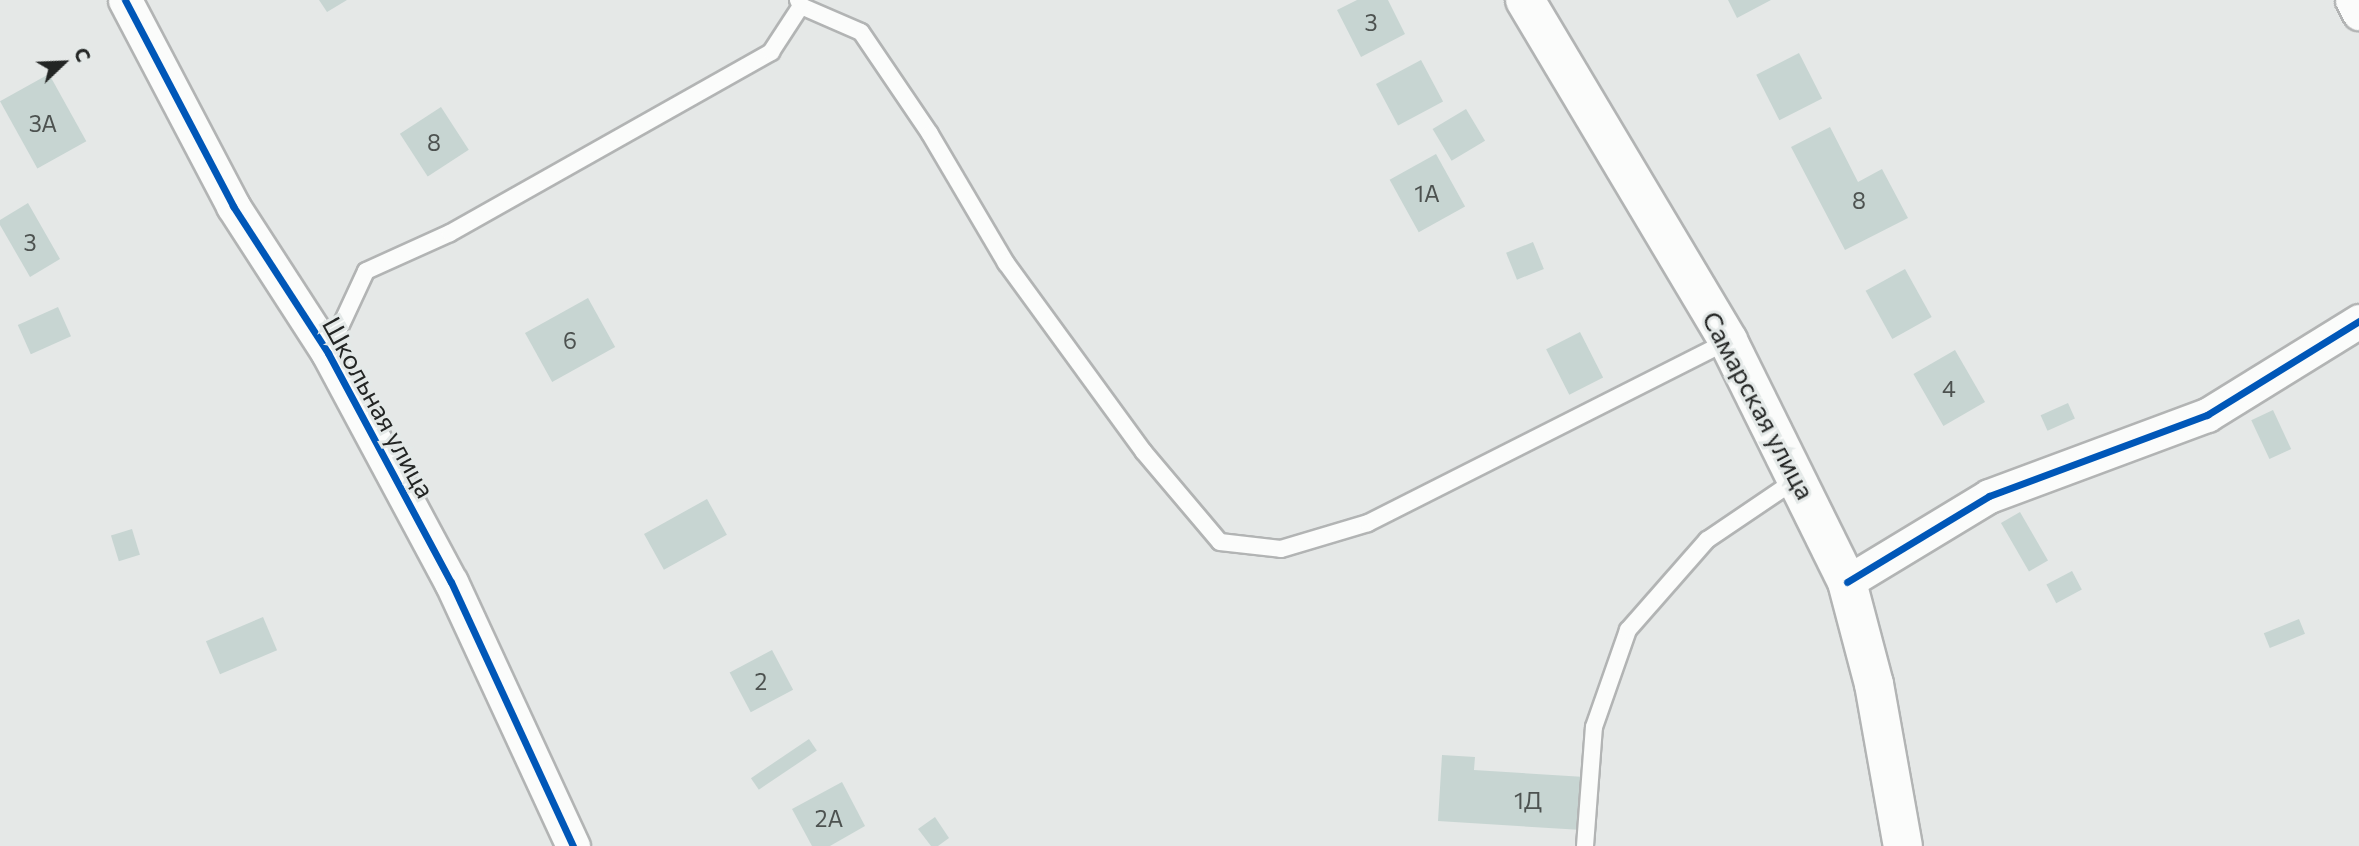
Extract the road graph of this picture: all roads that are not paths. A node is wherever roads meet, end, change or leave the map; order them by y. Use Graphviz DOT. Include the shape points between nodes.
graph roads {
  1 [pos="125,0"];
  2 [pos="1525,0"];
  3 [pos="2352,0"];
  4 [pos="799,3"];
  5 [pos="2359,13"];
  6 [pos="2359,321"];
  7 [pos="1728,341"];
  8 [pos="328,353"];
  9 [pos="1799,478"];
  10 [pos="1847,582"];
  11 [pos="573,846"];
  12 [pos="1585,846"];
  13 [pos="1903,846"];
  1 -- 8 [label="street, Школьная улица" via="233,206"];
  2 -- 7 [label="main road, Самарская улица"];
  3 -- 5 [label="street"];
  4 -- 7 [label="lane" via="861,32 930,134 1006,264 1143,451 1220,542 1281,549 1368,523"];
  4 -- 8 [label="lane" via="771,52 450,233 366,271"];
  6 -- 10 [label="street" via="2207,415 1989,496"];
  7 -- 9 [label="main road, Самарская улица"];
  8 -- 11 [label="street, Школьная улица" via="451,583"];
  9 -- 10 [label="main road, Самарская улица"];
  9 -- 12 [label="lane" via="1706,540 1628,630 1594,727"];
  10 -- 13 [label="main road, Самарская улица" via="1874,684"];
}
